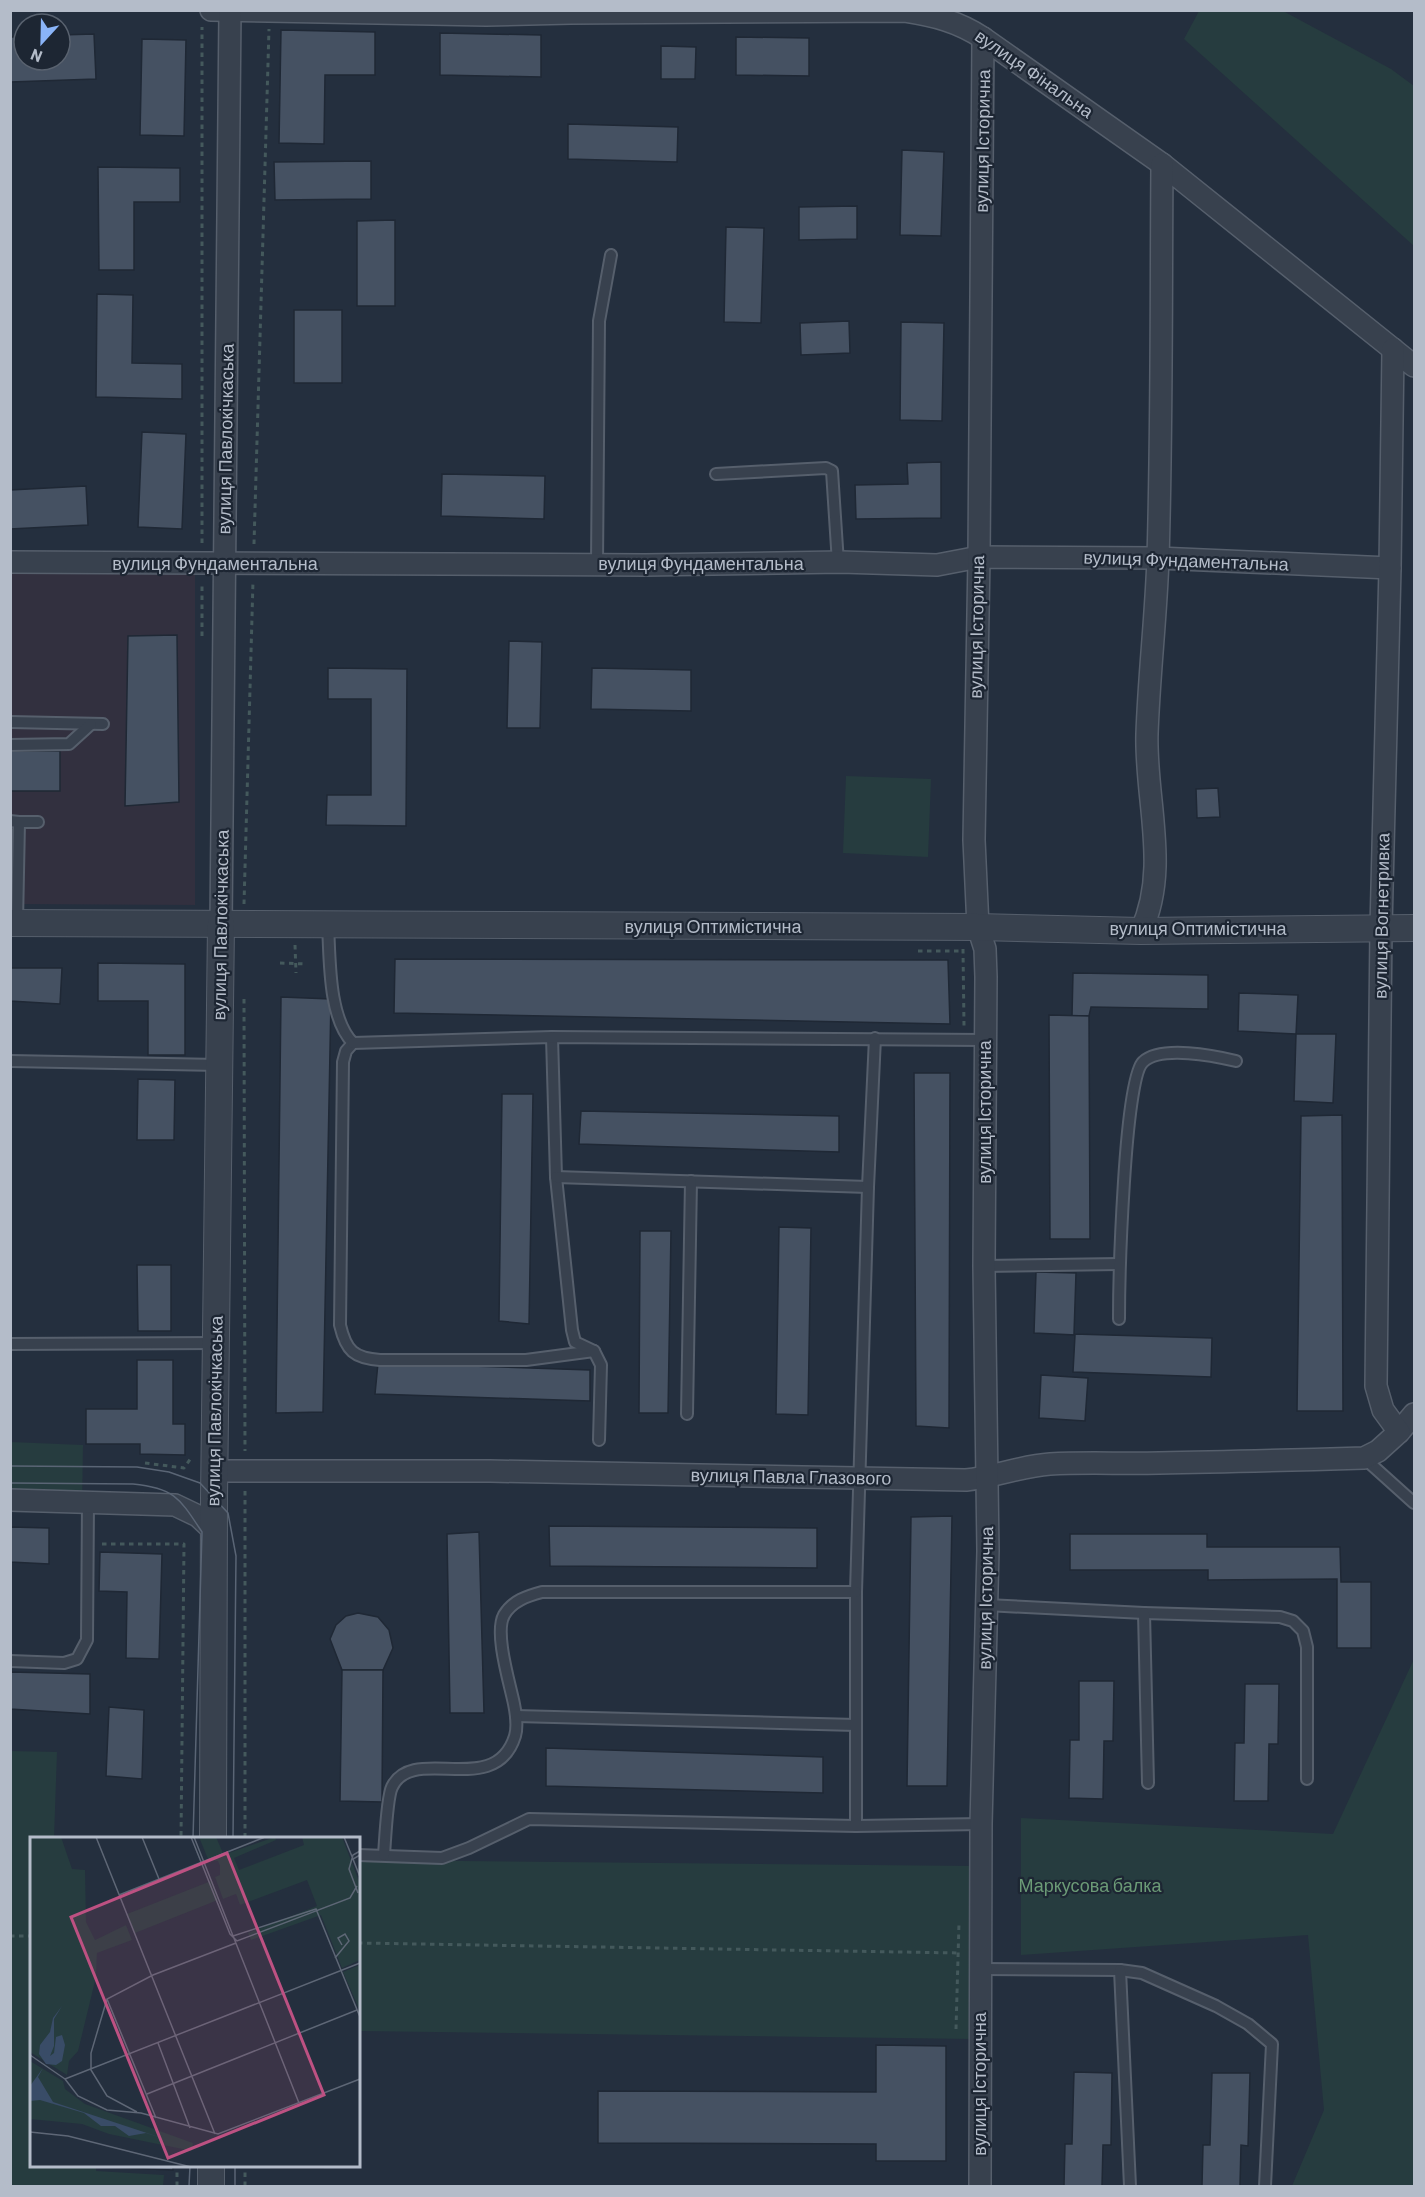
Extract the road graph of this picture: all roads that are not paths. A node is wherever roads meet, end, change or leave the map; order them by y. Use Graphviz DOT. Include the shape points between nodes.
graph roads {
  1 [pos="230,11"];
  2 [pos="269,11"];
  3 [pos="207,16"];
  4 [pos="984,38"];
  5 [pos="1162,164"];
  6 [pos="611,255"];
  7 [pos="1393,349"];
  8 [pos="1414,366"];
  9 [pos="716,474"];
  10 [pos="979,557"];
  11 [pos="1158,558"];
  12 [pos="10,562"];
  13 [pos="838,563"];
  14 [pos="224,564"];
  15 [pos="597,564"];
  16 [pos="1390,568"];
  17 [pos="10,722"];
  18 [pos="10,745"];
  19 [pos="15,822"];
  20 [pos="38,822"];
  21 [pos="14,894"];
  22 [pos="14,923"];
  23 [pos="233,924"];
  24 [pos="328,925"];
  25 [pos="978,927"];
  26 [pos="1381,928"];
  27 [pos="1414,928"];
  28 [pos="1142,931"];
  29 [pos="552,1037"];
  30 [pos="875,1038"];
  31 [pos="985,1040"];
  32 [pos="353,1043"];
  33 [pos="10,1061"];
  34 [pos="1236,1061"];
  35 [pos="219,1065"];
  36 [pos="556,1178"];
  37 [pos="691,1181"];
  38 [pos="868,1186"];
  39 [pos="1119,1264"];
  40 [pos="984,1266"];
  41 [pos="1119,1318"];
  42 [pos="216,1343"];
  43 [pos="10,1344"];
  44 [pos="594,1351"];
  45 [pos="687,1414"];
  46 [pos="1414,1414"];
  47 [pos="1399,1432"];
  48 [pos="600,1440"];
  49 [pos="1364,1458"];
  50 [pos="215,1471"];
  51 [pos="986,1478"];
  52 [pos="861,1479"];
  53 [pos="10,1500"];
  54 [pos="88,1502"];
  55 [pos="1414,1503"];
  56 [pos="214,1531"];
  57 [pos="856,1592"];
  58 [pos="986,1605"];
  59 [pos="1144,1613"];
  60 [pos="10,1660"];
  61 [pos="516,1716"];
  62 [pos="856,1725"];
  63 [pos="1307,1779"];
  64 [pos="1148,1783"];
  65 [pos="981,1824"];
  66 [pos="856,1826"];
  67 [pos="213,1837"];
  68 [pos="384,1855"];
  69 [pos="360,1856"];
  70 [pos="980,1961"];
  71 [pos="1120,1970"];
  72 [pos="211,2167"];
  73 [pos="211,2187"];
  74 [pos="980,2187"];
  75 [pos="1130,2187"];
  76 [pos="1265,2187"];
  1 -- 2 [label="street, вулиця Фінальна"];
  1 -- 3 [label="street, вулиця Фінальна"];
  1 -- 14 [label="street, вулиця Павлокічкаська"];
  2 -- 4 [label="street, вулиця Фінальна" via="486,15 904,11 934,16"];
  4 -- 5 [label="street, вулиця Фінальна"];
  4 -- 10 [label="street, вулиця Історична"];
  5 -- 7 [label="street, вулиця Фінальна"];
  5 -- 11 [label="street"];
  6 -- 15 [label="lane" via="599,321"];
  7 -- 8 [label="street, вулиця Фінальна"];
  7 -- 16 [label="street, вулиця Вогнетривка"];
  9 -- 13 [label="lane" via="826,468 832,471"];
  10 -- 11 [label="street, вулиця Фундаментальна"];
  10 -- 13 [label="street, вулиця Фундаментальна" via="937,565"];
  10 -- 25 [label="street, вулиця Історична" via="974,840"];
  11 -- 16 [label="street, вулиця Фундаментальна"];
  11 -- 28 [label="street" via="1147,737 1155,870 1153,902"];
  12 -- 14 [label="street, вулиця Фундаментальна"];
  13 -- 15 [label="street, вулиця Фундаментальна"];
  14 -- 15 [label="street, вулиця Фундаментальна"];
  14 -- 23 [label="street, вулиця Павлокічкаська"];
  16 -- 26 [label="street, вулиця Вогнетривка"];
  17 -- 18 [label="lane" via="97,724 69,744"];
  19 -- 20 [label="lane"];
  19 -- 21 [label="lane"];
  21 -- 22 [label="lane"];
  22 -- 23 [label="street, вулиця Оптимістична"];
  23 -- 24 [label="street, вулиця Оптимістична"];
  23 -- 35 [label="street, вулиця Павлокічкаська"];
  24 -- 25 [label="street, вулиця Оптимістична"];
  24 -- 32 [label="lane" via="335,1005"];
  25 -- 28 [label="street, вулиця Оптимістична"];
  25 -- 31 [label="street, вулиця Історична" via="986,963"];
  26 -- 27 [label="street, вулиця Оптимістична"];
  26 -- 28 [label="street, вулиця Оптимістична"];
  26 -- 47 [label="street, вулиця Вогнетривка" via="1376,1386 1383,1410"];
  29 -- 30 [label="lane"];
  29 -- 32 [label="lane"];
  29 -- 36 [label="lane"];
  30 -- 31 [label="lane"];
  30 -- 38 [label="lane"];
  31 -- 40 [label="street, вулиця Історична"];
  32 -- 44 [label="lane" via="343,1062 340,1325 344,1342 353,1353 380,1360 526,1360"];
  33 -- 35 [label="lane"];
  34 -- 39 [label="lane" via="1211,1055 1164,1053 1142,1062 1132,1092"];
  35 -- 42 [label="street, вулиця Павлокічкаська"];
  36 -- 37 [label="lane"];
  36 -- 44 [label="lane" via="574,1342"];
  37 -- 38 [label="lane"];
  37 -- 45 [label="lane"];
  38 -- 52 [label="lane"];
  39 -- 40 [label="lane"];
  39 -- 41 [label="lane"];
  40 -- 51 [label="street, вулиця Історична"];
  42 -- 43 [label="lane"];
  42 -- 50 [label="street, вулиця Павлокічкаська"];
  44 -- 48 [label="lane" via="601,1365"];
  46 -- 47 [label="street"];
  47 -- 49 [label="street"];
  49 -- 51 [label="street, вулиця Павла Глазового" via="1050,1464 1015,1468"];
  49 -- 55 [label="lane"];
  50 -- 52 [label="street, вулиця Павла Глазового" via="490,1471"];
  50 -- 56 [label="street, вулиця Павлокічкаська"];
  51 -- 52 [label="street, вулиця Павла Глазового"];
  51 -- 58 [label="street, вулиця Історична"];
  52 -- 57 [label="lane"];
  53 -- 54 [label="street"];
  54 -- 56 [label="street" via="175,1505 198,1516"];
  54 -- 60 [label="lane" via="87,1640 77,1659 64,1663"];
  56 -- 67 [label="street, вулиця Павлокічкаська"];
  57 -- 61 [label="lane" via="542,1592 525,1596 503,1616 501,1639"];
  57 -- 62 [label="lane"];
  58 -- 59 [label="lane"];
  58 -- 65 [label="street, вулиця Історична"];
  59 -- 63 [label="lane" via="1269,1616 1293,1621 1303,1631 1307,1647"];
  59 -- 64 [label="lane"];
  61 -- 62 [label="lane"];
  61 -- 68 [label="lane" via="516,1735 506,1754 495,1764 467,1769 415,1769 402,1774 391,1788"];
  62 -- 66 [label="lane"];
  65 -- 66 [label="lane"];
  65 -- 70 [label="street, вулиця Історична"];
  66 -- 68 [label="lane" via="530,1819 442,1858"];
  68 -- 69 [label="lane"];
  70 -- 71 [label="lane"];
  70 -- 74 [label="street, вулиця Історична"];
  71 -- 75 [label="lane"];
  71 -- 76 [label="lane" via="1142,1973 1216,2006 1248,2024 1272,2044"];
  72 -- 73 [label="street"];
}
